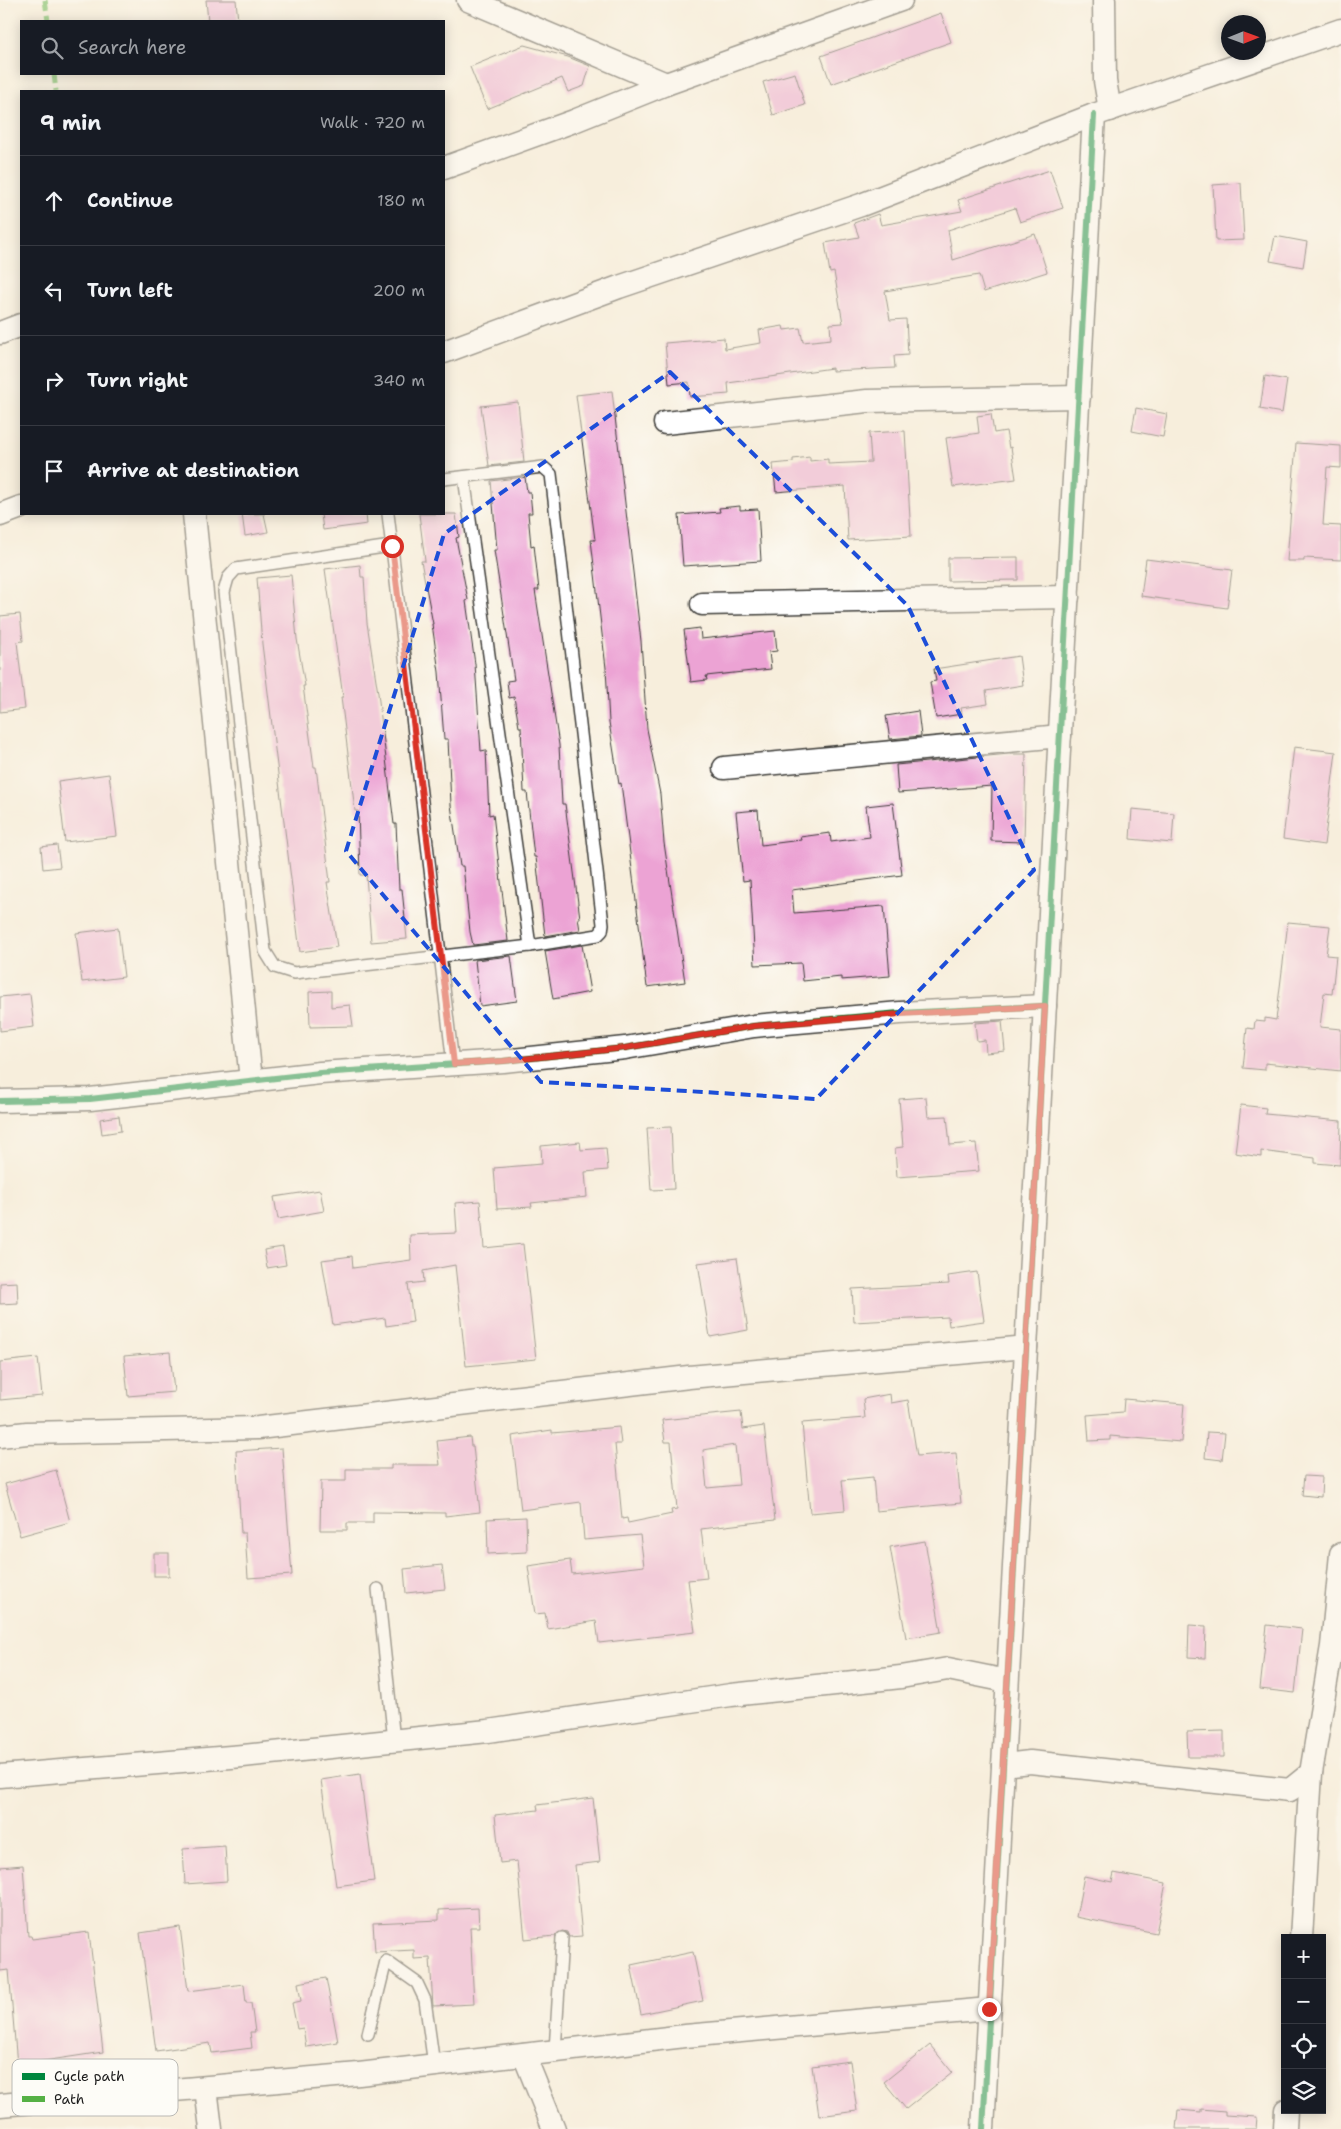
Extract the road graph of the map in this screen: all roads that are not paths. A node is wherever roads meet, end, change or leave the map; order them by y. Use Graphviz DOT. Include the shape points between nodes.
graph roads {
  1 [pos="468,0"];
  2 [pos="901,0"];
  3 [pos="1104,0"];
  4 [pos="1341,30"];
  5 [pos="666,84"];
  6 [pos="1102,113"];
  7 [pos="445,168"];
  8 [pos="20,325"];
  9 [pos="0,333"];
  10 [pos="445,352"];
  11 [pos="1079,397"];
  12 [pos="665,423"];
  13 [pos="464,477"];
  14 [pos="445,479"];
  15 [pos="20,507"];
  16 [pos="0,515"];
  17 [pos="194,515"];
  18 [pos="388,515"];
  19 [pos="392,546"];
  20 [pos="1068,597"];
  21 [pos="702,604"];
  22 [pos="1060,736"];
  23 [pos="724,768"];
  24 [pos="530,946"];
  25 [pos="441,956"];
  26 [pos="1045,1006"];
  27 [pos="454,1064"];
  28 [pos="250,1081"];
  29 [pos="0,1101"];
  30 [pos="1026,1347"];
  31 [pos="0,1436"];
  32 [pos="1341,1554"];
  33 [pos="378,1589"];
  34 [pos="1007,1680"];
  35 [pos="394,1741"];
  36 [pos="1003,1764"];
  37 [pos="1311,1773"];
  38 [pos="0,1776"];
  39 [pos="1290,1790"];
  40 [pos="1308,1822"];
  41 [pos="1301,1934"];
  42 [pos="562,1938"];
  43 [pos="989,2009"];
  44 [pos="368,2034"];
  45 [pos="555,2051"];
  46 [pos="524,2055"];
  47 [pos="434,2065"];
  48 [pos="206,2088"];
  49 [pos="178,2090"];
  50 [pos="1286,2114"];
  51 [pos="211,2129"];
  52 [pos="554,2129"];
  53 [pos="982,2129"];
  54 [pos="1285,2129"];
  1 -- 5 [label="street"];
  2 -- 5 [label="street"];
  3 -- 6 [label="street"];
  4 -- 6 [label="street"];
  5 -- 7 [label="street"];
  6 -- 10 [label="street" via="861,206 620,287"];
  6 -- 11 [label="street"];
  8 -- 9 [label="street"];
  11 -- 12 [label="street" via="867,401"];
  11 -- 20 [label="street"];
  13 -- 14 [label="lane"];
  13 -- 24 [label="lane"];
  13 -- 24 [label="lane" via="543,467 551,474 552,480 603,924 598,935"];
  15 -- 16 [label="street"];
  17 -- 28 [label="street"];
  18 -- 19 [label="lane"];
  19 -- 25 [label="lane"];
  19 -- 25 [label="lane" via="236,569 228,578 224,592 265,950 275,967 294,973"];
  20 -- 21 [label="street"];
  20 -- 22 [label="street"];
  22 -- 23 [label="street"];
  22 -- 26 [label="street"];
  24 -- 25 [label="lane"];
  25 -- 27 [label="lane"];
  26 -- 27 [label="street" via="754,1026 625,1048"];
  26 -- 30 [label="street"];
  27 -- 28 [label="street"];
  28 -- 29 [label="street" via="90,1099"];
  30 -- 31 [label="street" via="688,1378 258,1428"];
  30 -- 34 [label="street"];
  32 -- 37 [label="street" via="1332,1646"];
  33 -- 35 [label="lane"];
  34 -- 35 [label="street" via="948,1669"];
  34 -- 36 [label="street"];
  35 -- 38 [label="street"];
  36 -- 39 [label="street" via="1030,1762"];
  36 -- 43 [label="street"];
  37 -- 39 [label="street"];
  37 -- 40 [label="street"];
  39 -- 40 [label="street"];
  40 -- 41 [label="street"];
  42 -- 45 [label="lane"];
  43 -- 45 [label="street"];
  43 -- 53 [label="street"];
  44 -- 47 [label="lane" via="386,1961 417,1984 425,2000"];
  45 -- 46 [label="street"];
  46 -- 47 [label="street"];
  46 -- 52 [label="street"];
  47 -- 48 [label="street"];
  48 -- 49 [label="street"];
  48 -- 51 [label="street"];
  50 -- 54 [label="street"];
}
